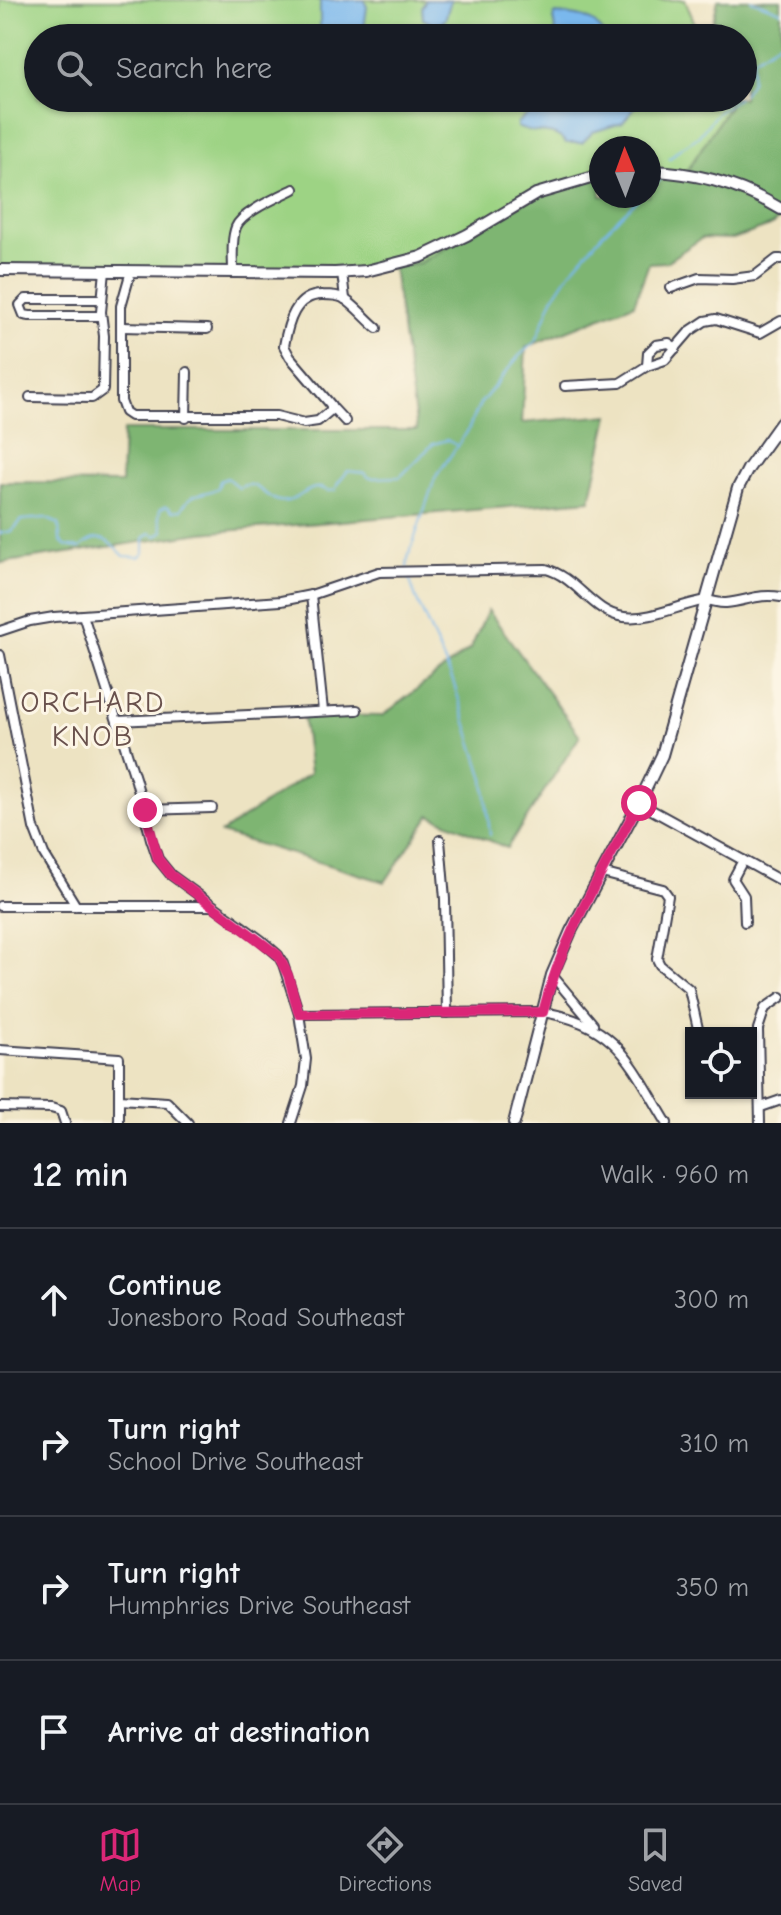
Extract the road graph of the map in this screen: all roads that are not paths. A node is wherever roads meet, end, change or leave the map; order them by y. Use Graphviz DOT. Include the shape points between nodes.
graph roads {
  1 [pos="661,172"];
  2 [pos="589,177"];
  3 [pos="288,189"];
  4 [pos="781,209"];
  5 [pos="781,259"];
  6 [pos="0,270"];
  7 [pos="105,271"];
  8 [pos="233,272"];
  9 [pos="342,272"];
  10 [pos="129,276"];
  11 [pos="342,285"];
  12 [pos="671,288"];
  13 [pos="334,295"];
  14 [pos="102,299"];
  15 [pos="345,299"];
  16 [pos="101,316"];
  17 [pos="781,321"];
  18 [pos="121,327"];
  19 [pos="377,328"];
  20 [pos="207,329"];
  21 [pos="676,348"];
  22 [pos="647,366"];
  23 [pos="187,372"];
  24 [pos="565,386"];
  25 [pos="30,397"];
  26 [pos="331,405"];
  27 [pos="186,418"];
  28 [pos="345,421"];
  29 [pos="781,423"];
  30 [pos="311,595"];
  31 [pos="781,597"];
  32 [pos="707,600"];
  33 [pos="83,615"];
  34 [pos="0,631"];
  35 [pos="0,655"];
  36 [pos="357,710"];
  37 [pos="323,711"];
  38 [pos="117,721"];
  39 [pos="639,803"];
  40 [pos="212,808"];
  41 [pos="145,810"];
  42 [pos="440,840"];
  43 [pos="743,860"];
  44 [pos="602,873"];
  45 [pos="781,881"];
  46 [pos="0,906"];
  47 [pos="76,906"];
  48 [pos="213,906"];
  49 [pos="745,922"];
  50 [pos="552,975"];
  51 [pos="781,997"];
  52 [pos="543,1012"];
  53 [pos="447,1013"];
  54 [pos="299,1014"];
  55 [pos="698,1027"];
  56 [pos="596,1028"];
  57 [pos="0,1050"];
  58 [pos="119,1099"];
  59 [pos="781,1100"];
  60 [pos="0,1107"];
  61 [pos="761,1107"];
  62 [pos="65,1123"];
  63 [pos="119,1123"];
  64 [pos="188,1123"];
  65 [pos="291,1123"];
  66 [pos="514,1123"];
  67 [pos="667,1123"];
  68 [pos="760,1123"];
  1 -- 4 [label="main road" via="708,178"];
  2 -- 9 [label="main road" via="536,194 421,257"];
  3 -- 8 [label="street" via="237,224"];
  5 -- 12 [label="street" via="755,276 699,278"];
  6 -- 7 [label="main road"];
  7 -- 10 [label="main road"];
  7 -- 14 [label="street"];
  8 -- 9 [label="main road"];
  8 -- 10 [label="main road"];
  9 -- 11 [label="street"];
  10 -- 18 [label="street"];
  11 -- 13 [label="street"];
  11 -- 15 [label="street"];
  13 -- 15 [label="street"];
  13 -- 26 [label="street" via="316,294 298,306 284,346"];
  14 -- 16 [label="street"];
  14 -- 16 [label="street" via="26,299 20,305 30,316"];
  15 -- 19 [label="street"];
  16 -- 25 [label="street" via="103,390 92,398"];
  17 -- 21 [label="street" via="760,333 716,319 705,321"];
  18 -- 20 [label="street"];
  18 -- 27 [label="street" via="125,412"];
  21 -- 22 [label="street" via="665,360"];
  21 -- 22 [label="street" via="656,345 648,353"];
  22 -- 24 [label="street" via="620,383"];
  23 -- 27 [label="street"];
  26 -- 27 [label="street" via="318,421 304,423 276,416"];
  26 -- 28 [label="street"];
  29 -- 32 [label="main road" via="738,488"];
  30 -- 32 [label="street" via="379,572 533,568 562,575 604,611 624,617 647,617"];
  30 -- 33 [label="street" via="245,605"];
  30 -- 37 [label="street"];
  31 -- 32 [label="street" via="764,594 723,604"];
  32 -- 39 [label="main road" via="669,735"];
  33 -- 34 [label="street" via="30,621"];
  33 -- 38 [label="street"];
  35 -- 47 [label="street" via="34,828"];
  36 -- 37 [label="street"];
  37 -- 38 [label="street"];
  38 -- 41 [label="street"];
  39 -- 43 [label="street"];
  39 -- 44 [label="main road"];
  40 -- 41 [label="street"];
  41 -- 48 [label="street" via="158,859"];
  42 -- 53 [label="street"];
  43 -- 45 [label="street"];
  43 -- 49 [label="street" via="733,879 744,896"];
  44 -- 50 [label="main road"];
  44 -- 55 [label="street" via="663,889 668,896 657,959 689,989"];
  46 -- 47 [label="street"];
  47 -- 48 [label="street"];
  48 -- 54 [label="street" via="278,955"];
  50 -- 52 [label="main road"];
  50 -- 56 [label="street"];
  51 -- 61 [label="street" via="765,1008 758,1029"];
  52 -- 53 [label="street"];
  52 -- 56 [label="street"];
  52 -- 66 [label="main road"];
  53 -- 54 [label="street"];
  54 -- 65 [label="street" via="306,1072"];
  56 -- 67 [label="street" via="630,1062"];
  57 -- 58 [label="street" via="116,1056 121,1061"];
  58 -- 63 [label="street"];
  58 -- 64 [label="street" via="167,1102"];
  59 -- 61 [label="street"];
  60 -- 62 [label="street" via="51,1108 61,1111"];
  61 -- 68 [label="street"];
}
